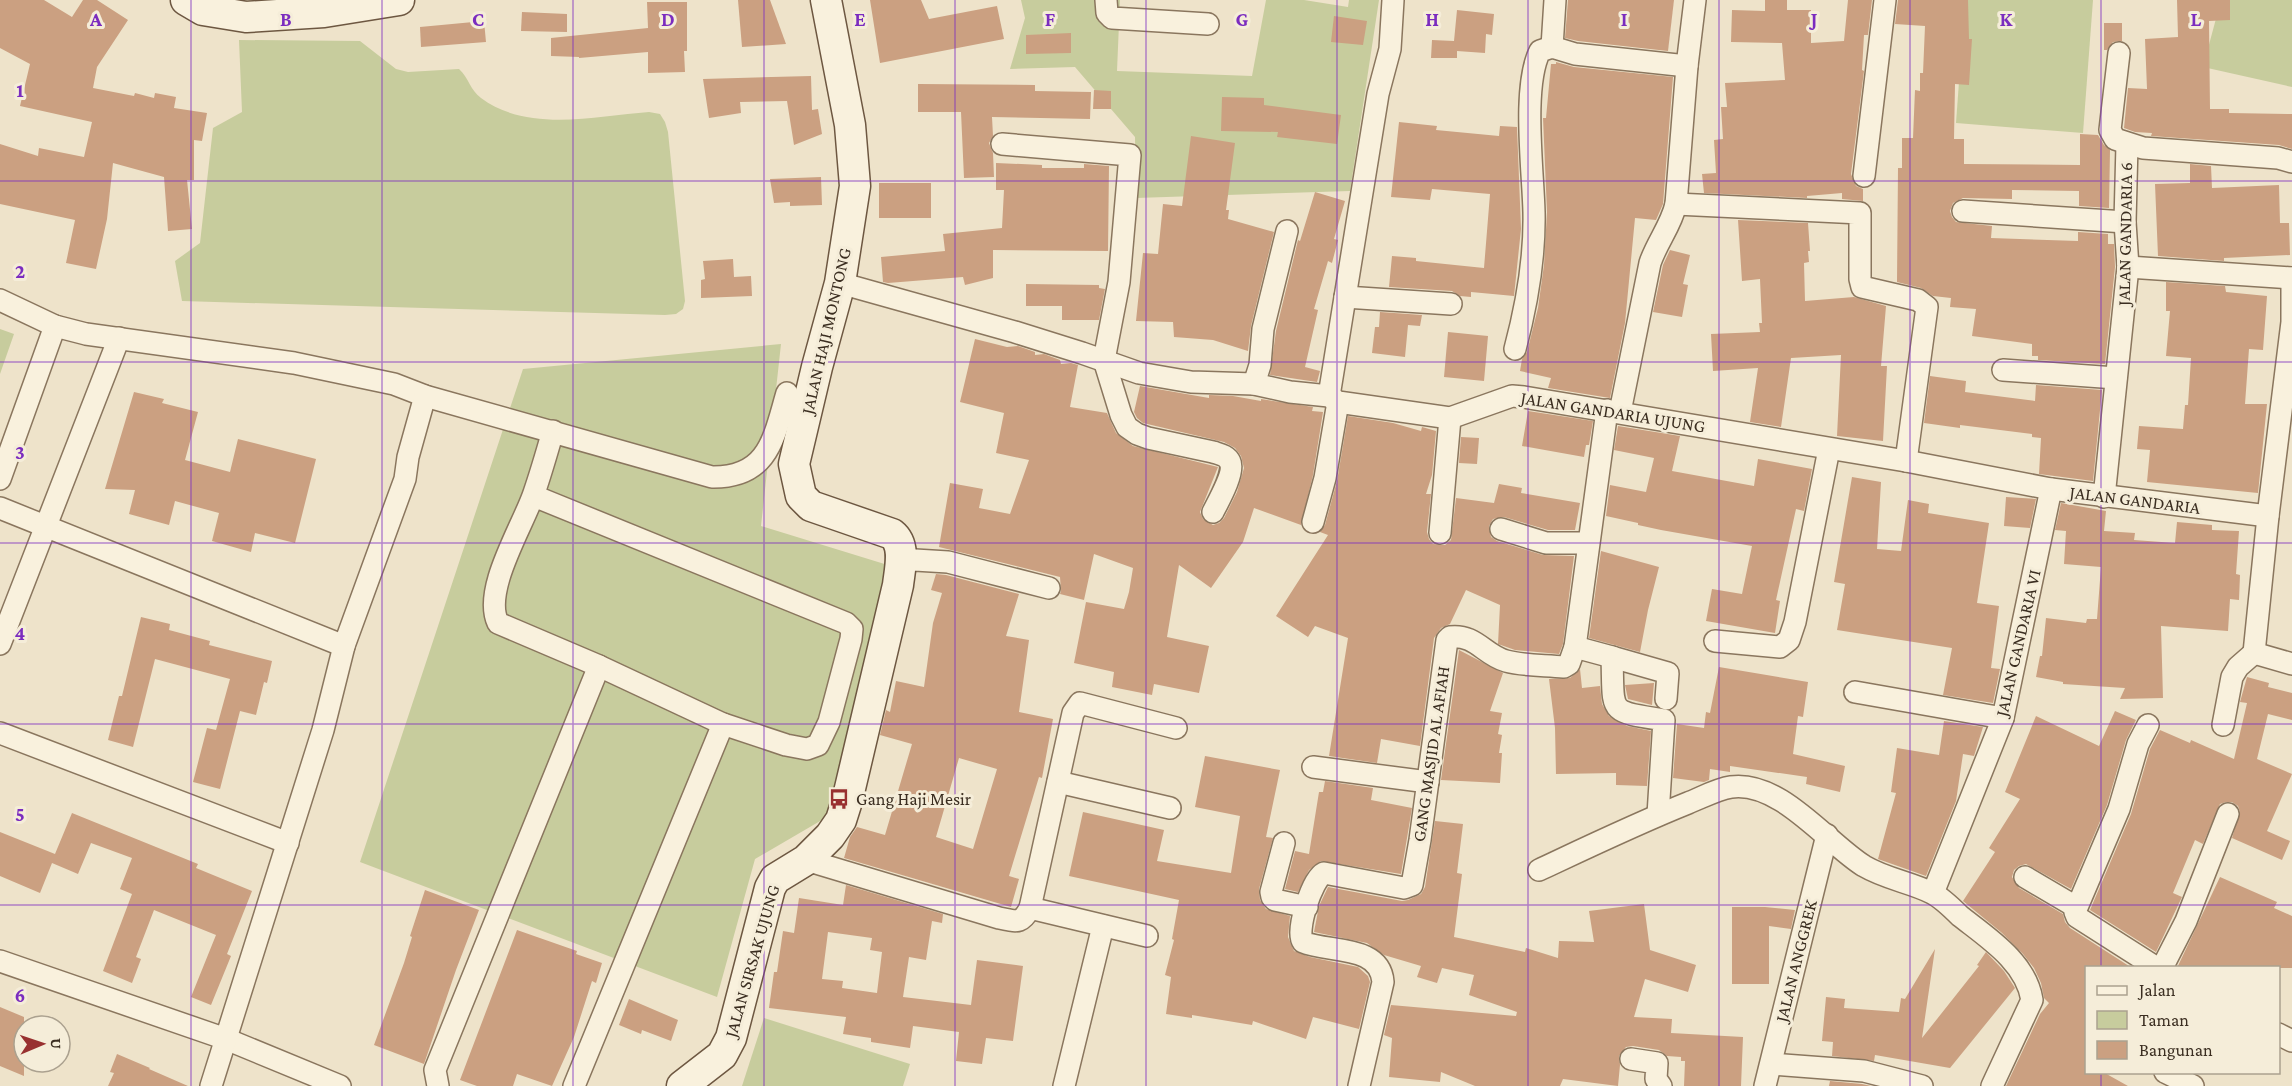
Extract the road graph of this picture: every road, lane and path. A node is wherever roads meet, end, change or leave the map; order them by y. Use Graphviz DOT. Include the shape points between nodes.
graph roads {
  1 [pos="186,0"];
  2 [pos="399,0"];
  3 [pos="826,0"];
  4 [pos="1106,0"];
  5 [pos="1393,0"];
  6 [pos="1555,0"];
  7 [pos="1695,0"];
  8 [pos="1885,0"];
  9 [pos="1208,24"];
  10 [pos="1552,47"];
  11 [pos="2119,53"];
  12 [pos="1687,66"];
  13 [pos="1002,144"];
  14 [pos="2127,144"];
  15 [pos="2292,162"];
  16 [pos="1864,176"];
  17 [pos="1676,204"];
  18 [pos="1963,211"];
  19 [pos="2125,222"];
  20 [pos="1287,231"];
  21 [pos="2128,267"];
  22 [pos="2292,278"];
  23 [pos="840,283"];
  24 [pos="1345,297"];
  25 [pos="0,300"];
  26 [pos="1451,304"];
  27 [pos="2292,322"];
  28 [pos="55,326"];
  29 [pos="119,338"];
  30 [pos="1515,349"];
  31 [pos="1104,360"];
  32 [pos="2003,370"];
  33 [pos="2116,378"];
  34 [pos="1254,384"];
  35 [pos="787,393"];
  36 [pos="425,396"];
  37 [pos="1334,399"];
  38 [pos="1613,411"];
  39 [pos="1450,418"];
  40 [pos="553,431"];
  41 [pos="1829,449"];
  42 [pos="1906,461"];
  43 [pos="0,479"];
  44 [pos="2052,489"];
  45 [pos="534,496"];
  46 [pos="2103,497"];
  47 [pos="0,508"];
  48 [pos="1213,512"];
  49 [pos="2268,516"];
  50 [pos="1313,522"];
  51 [pos="46,526"];
  52 [pos="1501,529"];
  53 [pos="1440,533"];
  54 [pos="1588,543"];
  55 [pos="901,563"];
  56 [pos="1049,588"];
  57 [pos="1715,641"];
  58 [pos="0,644"];
  59 [pos="344,646"];
  60 [pos="1575,647"];
  61 [pos="2254,653"];
  62 [pos="1612,657"];
  63 [pos="2292,664"];
  64 [pos="599,666"];
  65 [pos="1855,692"];
  66 [pos="1666,699"];
  67 [pos="2003,718"];
  68 [pos="723,724"];
  69 [pos="2148,725"];
  70 [pos="2223,725"];
  71 [pos="1176,728"];
  72 [pos="0,733"];
  73 [pos="1313,767"];
  74 [pos="1058,782"];
  75 [pos="1428,782"];
  76 [pos="1170,808"];
  77 [pos="2228,814"];
  78 [pos="1658,815"];
  79 [pos="1827,835"];
  80 [pos="288,843"];
  81 [pos="1284,843"];
  82 [pos="806,860"];
  83 [pos="1539,870"];
  84 [pos="2025,877"];
  85 [pos="1933,893"];
  86 [pos="2076,907"];
  87 [pos="1030,908"];
  88 [pos="1307,908"];
  89 [pos="1103,926"];
  90 [pos="1147,936"];
  91 [pos="0,961"];
  92 [pos="2154,966"];
  93 [pos="2163,966"];
  94 [pos="226,1039"];
  95 [pos="1631,1059"];
  96 [pos="1771,1064"];
  97 [pos="2169,1074"];
  98 [pos="211,1086"];
  99 [pos="340,1086"];
  100 [pos="438,1086"];
  101 [pos="574,1086"];
  102 [pos="682,1086"];
  103 [pos="1064,1086"];
  104 [pos="1359,1086"];
  105 [pos="1660,1086"];
  106 [pos="1765,1086"];
  107 [pos="1922,1086"];
  108 [pos="1992,1086"];
  109 [pos="2193,1086"];
  1 -- 2 [label="street" via="203,10 246,17 324,12"];
  3 -- 23 [label="street, JALAN HAJI MONTONG" via="850,125 855,186"];
  4 -- 9 [label="street" via="1107,13 1112,18"];
  5 -- 24 [label="street" via="1390,49 1378,94"];
  6 -- 10 [label="street"];
  7 -- 12 [label="street"];
  8 -- 16 [label="street"];
  10 -- 12 [label="street" via="1575,54"];
  10 -- 30 [label="street" via="1540,51 1532,82 1533,259"];
  11 -- 14 [label="street, JALAN GANDARIA 6" via="2110,130 2115,139"];
  12 -- 17 [label="street"];
  13 -- 31 [label="street" via="1130,155 1119,282"];
  14 -- 15 [label="street"];
  14 -- 19 [label="street, JALAN GANDARIA 6"];
  17 -- 38 [label="street" via="1650,263"];
  17 -- 42 [label="street" via="1860,213 1862,287 1918,300 1927,307"];
  18 -- 19 [label="street"];
  19 -- 21 [label="street, JALAN GANDARIA 6"];
  20 -- 34 [label="street"];
  21 -- 22 [label="street"];
  21 -- 33 [label="street, JALAN GANDARIA 6"];
  22 -- 27 [label="street"];
  23 -- 31 [label="street, JALAN GANDARIA UJUNG"];
  23 -- 55 [label="street, JALAN HAJI MONTONG" via="794,464 797,483 801,496 811,506 892,534 898,539"];
  24 -- 26 [label="street"];
  24 -- 37 [label="street"];
  25 -- 28 [label="street"];
  27 -- 49 [label="street"];
  28 -- 29 [label="street"];
  28 -- 43 [label="street"];
  29 -- 36 [label="street" via="294,363 394,384"];
  29 -- 51 [label="street"];
  31 -- 34 [label="street, JALAN GANDARIA UJUNG" via="1139,374 1180,381"];
  31 -- 48 [label="street" via="1127,427 1148,438 1224,455 1229,461 1228,477"];
  32 -- 33 [label="street"];
  33 -- 46 [label="street, JALAN GANDARIA 6"];
  34 -- 37 [label="street, JALAN GANDARIA UJUNG"];
  35 -- 40 [label="street" via="772,444 762,458 749,469 727,477 699,474"];
  36 -- 40 [label="street"];
  36 -- 59 [label="street" via="405,479"];
  37 -- 39 [label="street, JALAN GANDARIA UJUNG"];
  37 -- 50 [label="street" via="1325,478"];
  38 -- 39 [label="street, JALAN GANDARIA UJUNG" via="1512,396"];
  38 -- 41 [label="street, JALAN GANDARIA UJUNG"];
  38 -- 54 [label="street"];
  39 -- 53 [label="street"];
  40 -- 45 [label="street"];
  41 -- 42 [label="street, JALAN GANDARIA"];
  41 -- 57 [label="street" via="1789,640 1780,647"];
  42 -- 44 [label="street, JALAN GANDARIA"];
  44 -- 46 [label="street, JALAN GANDARIA"];
  44 -- 67 [label="street, JALAN GANDARIA VI"];
  45 -- 64 [label="street" via="497,586 495,619"];
  45 -- 68 [label="street" via="829,615 852,629 829,722 818,745 807,749 786,745"];
  46 -- 49 [label="street, JALAN GANDARIA"];
  47 -- 51 [label="street"];
  49 -- 61 [label="street"];
  51 -- 58 [label="street"];
  51 -- 59 [label="street"];
  52 -- 54 [label="street" via="1546,543"];
  54 -- 60 [label="street"];
  55 -- 56 [label="street" via="948,562"];
  55 -- 82 [label="street, JALAN SIRSAK UJUNG" via="841,820"];
  59 -- 80 [label="street"];
  60 -- 62 [label="street"];
  60 -- 75 [label="street, GANG MASJID AL AFIAH" via="1564,667 1508,662 1477,642 1462,636 1450,637"];
  61 -- 63 [label="street"];
  61 -- 70 [label="street" via="2232,677"];
  62 -- 66 [label="street" via="1668,673"];
  62 -- 78 [label="street" via="1613,700 1618,710 1664,720"];
  64 -- 68 [label="street"];
  64 -- 100 [label="street" via="435,1070"];
  65 -- 67 [label="street"];
  67 -- 85 [label="street, JALAN GANDARIA VI"];
  68 -- 101 [label="street"];
  69 -- 86 [label="street" via="2138,744 2119,809"];
  71 -- 74 [label="street" via="1080,703 1073,713"];
  72 -- 80 [label="street"];
  73 -- 75 [label="street"];
  74 -- 76 [label="street"];
  74 -- 87 [label="street"];
  75 -- 88 [label="street, GANG MASJID AL AFIAH" via="1412,885 1404,888 1324,873 1309,895"];
  77 -- 93 [label="street" via="2186,921"];
  78 -- 79 [label="street" via="1730,787 1749,788 1786,803"];
  78 -- 83 [label="street"];
  79 -- 85 [label="street" via="1863,865"];
  79 -- 96 [label="street, JALAN ANGGREK"];
  80 -- 94 [label="street"];
  81 -- 88 [label="street" via="1272,897"];
  82 -- 87 [label="street" via="999,918 1020,920"];
  82 -- 102 [label="street, JALAN SIRSAK UJUNG" via="775,879 770,888 731,1038 722,1055"];
  84 -- 86 [label="street"];
  85 -- 108 [label="street" via="2003,950 2030,985 2030,1007"];
  86 -- 92 [label="street" via="2077,917"];
  87 -- 89 [label="street"];
  88 -- 104 [label="street, GANG MASJID AL AFIAH" via="1299,935 1303,942 1356,952 1382,971"];
  89 -- 90 [label="street"];
  89 -- 103 [label="street"];
  91 -- 94 [label="street"];
  94 -- 98 [label="street"];
  94 -- 99 [label="street"];
  95 -- 105 [label="street" via="1657,1063 1656,1079"];
  96 -- 106 [label="street, JALAN ANGGREK"];
  96 -- 107 [label="street" via="1864,1071"];
  97 -- 109 [label="street"];
}
